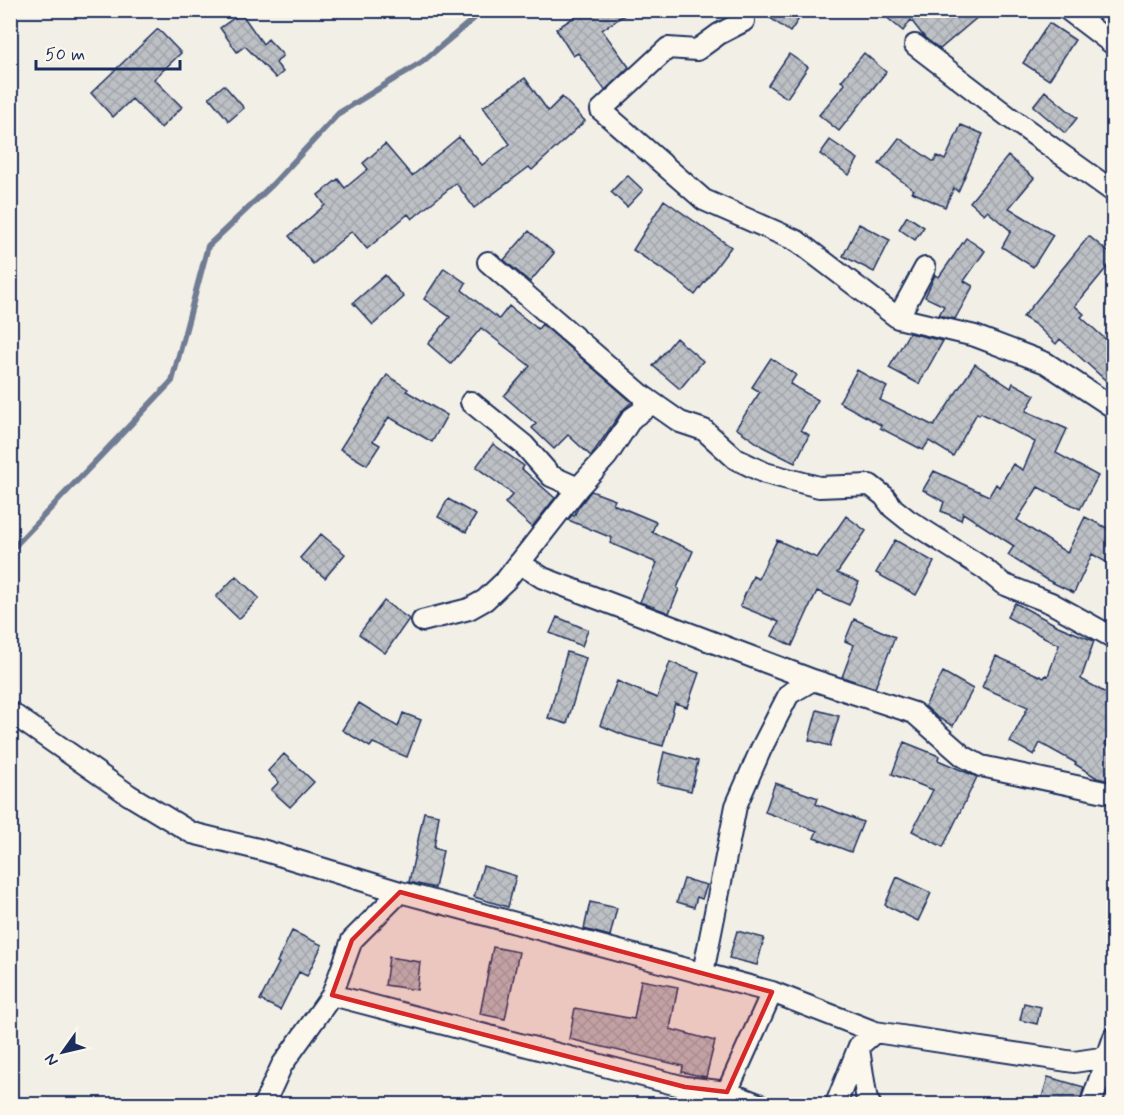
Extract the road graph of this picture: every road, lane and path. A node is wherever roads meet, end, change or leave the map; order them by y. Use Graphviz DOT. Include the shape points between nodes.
graph roads {
  1 [pos="1068,10"];
  2 [pos="744,21"];
  3 [pos="915,45"];
  4 [pos="1113,45"];
  5 [pos="1113,192"];
  6 [pos="488,262"];
  7 [pos="925,268"];
  8 [pos="898,318"];
  9 [pos="643,396"];
  10 [pos="471,402"];
  11 [pos="1113,408"];
  12 [pos="578,488"];
  13 [pos="519,563"];
  14 [pos="422,621"];
  15 [pos="1113,638"];
  16 [pos="813,680"];
  17 [pos="10,712"];
  18 [pos="1113,794"];
  19 [pos="400,892"];
  20 [pos="704,973"];
  21 [pos="772,992"];
  22 [pos="332,995"];
  23 [pos="874,1032"];
  24 [pos="1113,1037"];
  25 [pos="859,1046"];
  26 [pos="1107,1057"];
  27 [pos="1074,1062"];
  28 [pos="1098,1084"];
  29 [pos="727,1092"];
  30 [pos="264,1104"];
  31 [pos="758,1104"];
  32 [pos="836,1104"];
  33 [pos="870,1104"];
  34 [pos="1091,1104"];
  1 -- 4 [label="street"];
  2 -- 8 [label="street" via="697,50 668,48 602,110 704,200 797,241"];
  3 -- 5 [label="street"];
  6 -- 9 [label="street"];
  7 -- 8 [label="street"];
  8 -- 11 [label="street" via="975,336 1046,363"];
  9 -- 12 [label="street" via="645,410 632,418 607,456"];
  9 -- 15 [label="street" via="680,422 704,430 736,459 765,473 819,487 870,485 908,520 1003,584 1051,603"];
  10 -- 12 [label="street" via="524,445 551,476"];
  12 -- 13 [label="street"];
  13 -- 14 [label="street" via="485,600 469,609"];
  13 -- 16 [label="street" via="543,578"];
  16 -- 18 [label="street" via="914,713 963,756 981,766"];
  16 -- 20 [label="street" via="789,694 736,806"];
  17 -- 19 [label="street" via="129,795 192,833"];
  19 -- 20 [label="street"];
  19 -- 22 [label="street" via="352,940"];
  20 -- 21 [label="street"];
  21 -- 23 [label="street"];
  21 -- 29 [label="street"];
  22 -- 29 [label="street" via="685,1086"];
  22 -- 30 [label="street" via="282,1065"];
  23 -- 25 [label="street"];
  23 -- 27 [label="street"];
  24 -- 26 [label="street"];
  25 -- 32 [label="street"];
  25 -- 33 [label="street"];
  26 -- 27 [label="street"];
  26 -- 28 [label="street"];
  27 -- 28 [label="street"];
  28 -- 34 [label="street"];
  29 -- 31 [label="street"];
}
